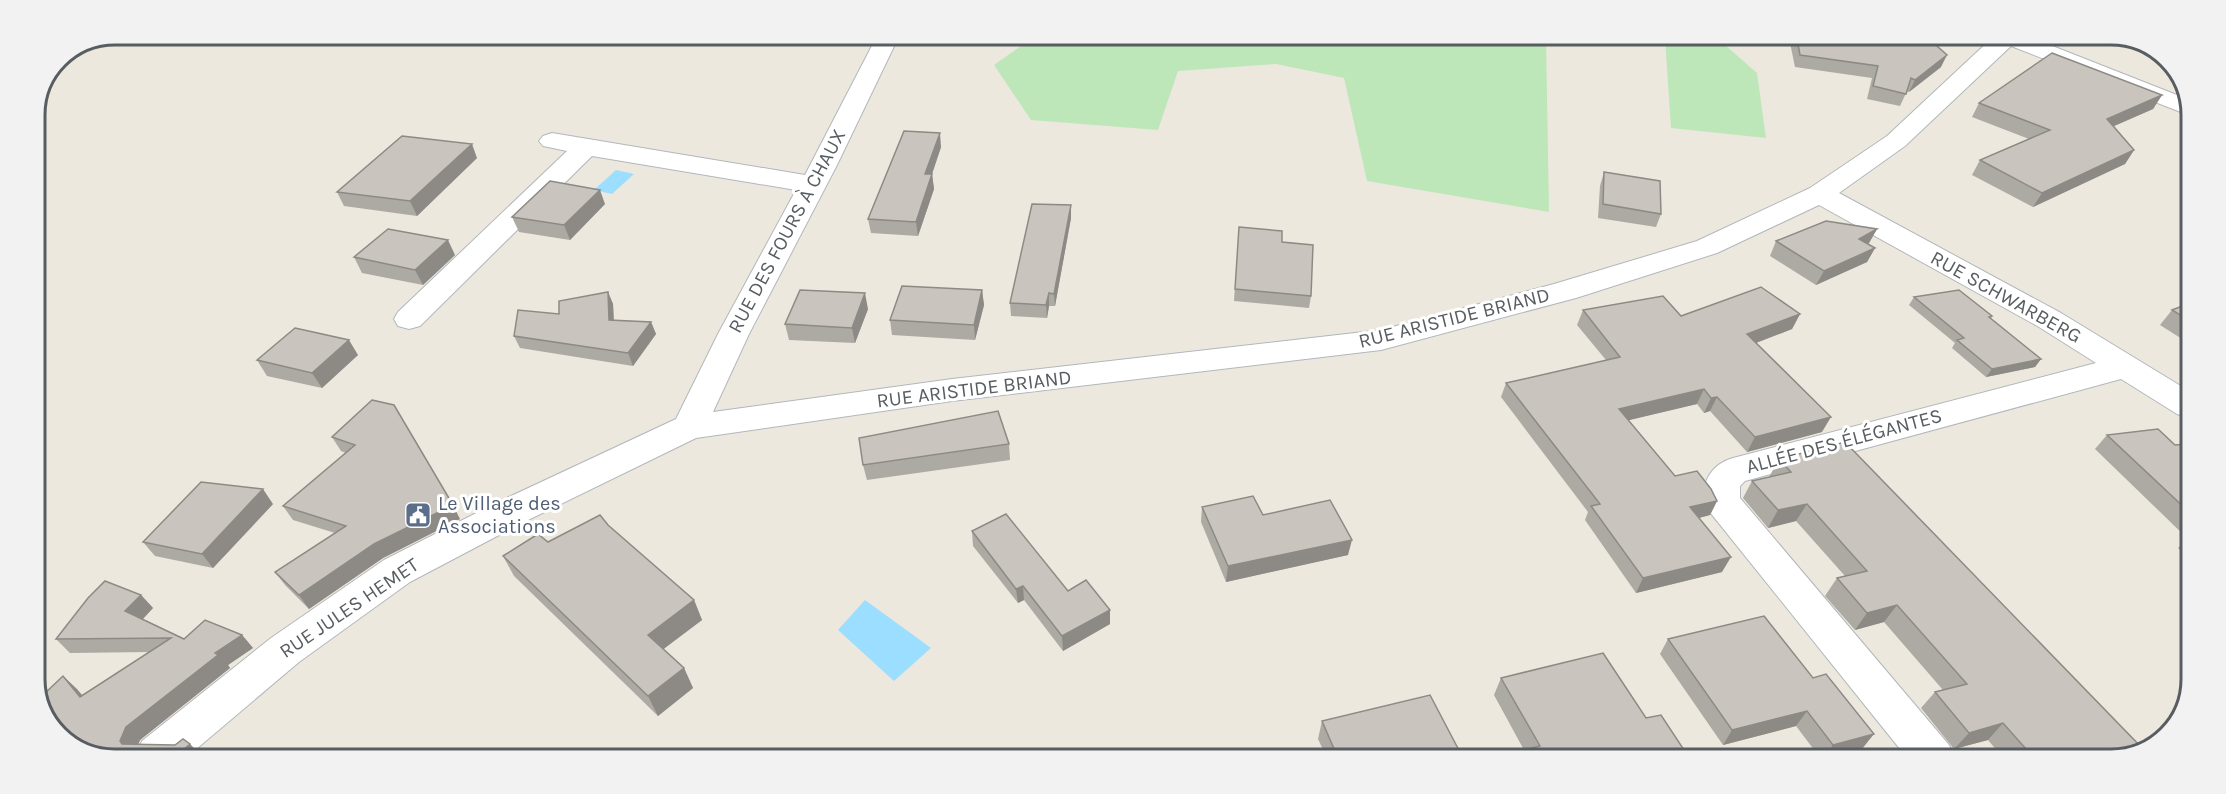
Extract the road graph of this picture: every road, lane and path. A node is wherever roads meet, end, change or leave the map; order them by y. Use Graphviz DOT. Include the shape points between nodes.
graph roads {
  1 [pos="883,45"];
  2 [pos="2000,45"];
  3 [pos="2026,45"];
  4 [pos="2180,105"];
  5 [pos="552,141"];
  6 [pos="586,147"];
  7 [pos="813,185"];
  8 [pos="1820,194"];
  9 [pos="409,319"];
  10 [pos="2127,366"];
  11 [pos="2181,401"];
  12 [pos="688,427"];
  13 [pos="165,749"];
  14 [pos="1916,749"];
  1 -- 7 [label="street, RUE DES FOURS À CHAUX"];
  2 -- 8 [label="street, RUE ARISTIDE BRIAND" via="1896,141"];
  3 -- 4 [label="street"];
  5 -- 6 [label="street"];
  6 -- 7 [label="street"];
  6 -- 9 [label="street"];
  7 -- 12 [label="street, RUE DES FOURS À CHAUX" via="719,358"];
  8 -- 10 [label="street, RUE SCHWARBERG"];
  8 -- 12 [label="street, RUE ARISTIDE BRIAND" via="1707,247 1565,291 1381,340 952,390"];
  10 -- 11 [label="street, RUE SCHWARBERG"];
  10 -- 14 [label="street, ALLÉE DES ÉLÉGANTES" via="1733,471 1722,483 1722,501"];
  12 -- 13 [label="street, RUE JULES HEMET" via="508,513 398,571 285,650"];
}
